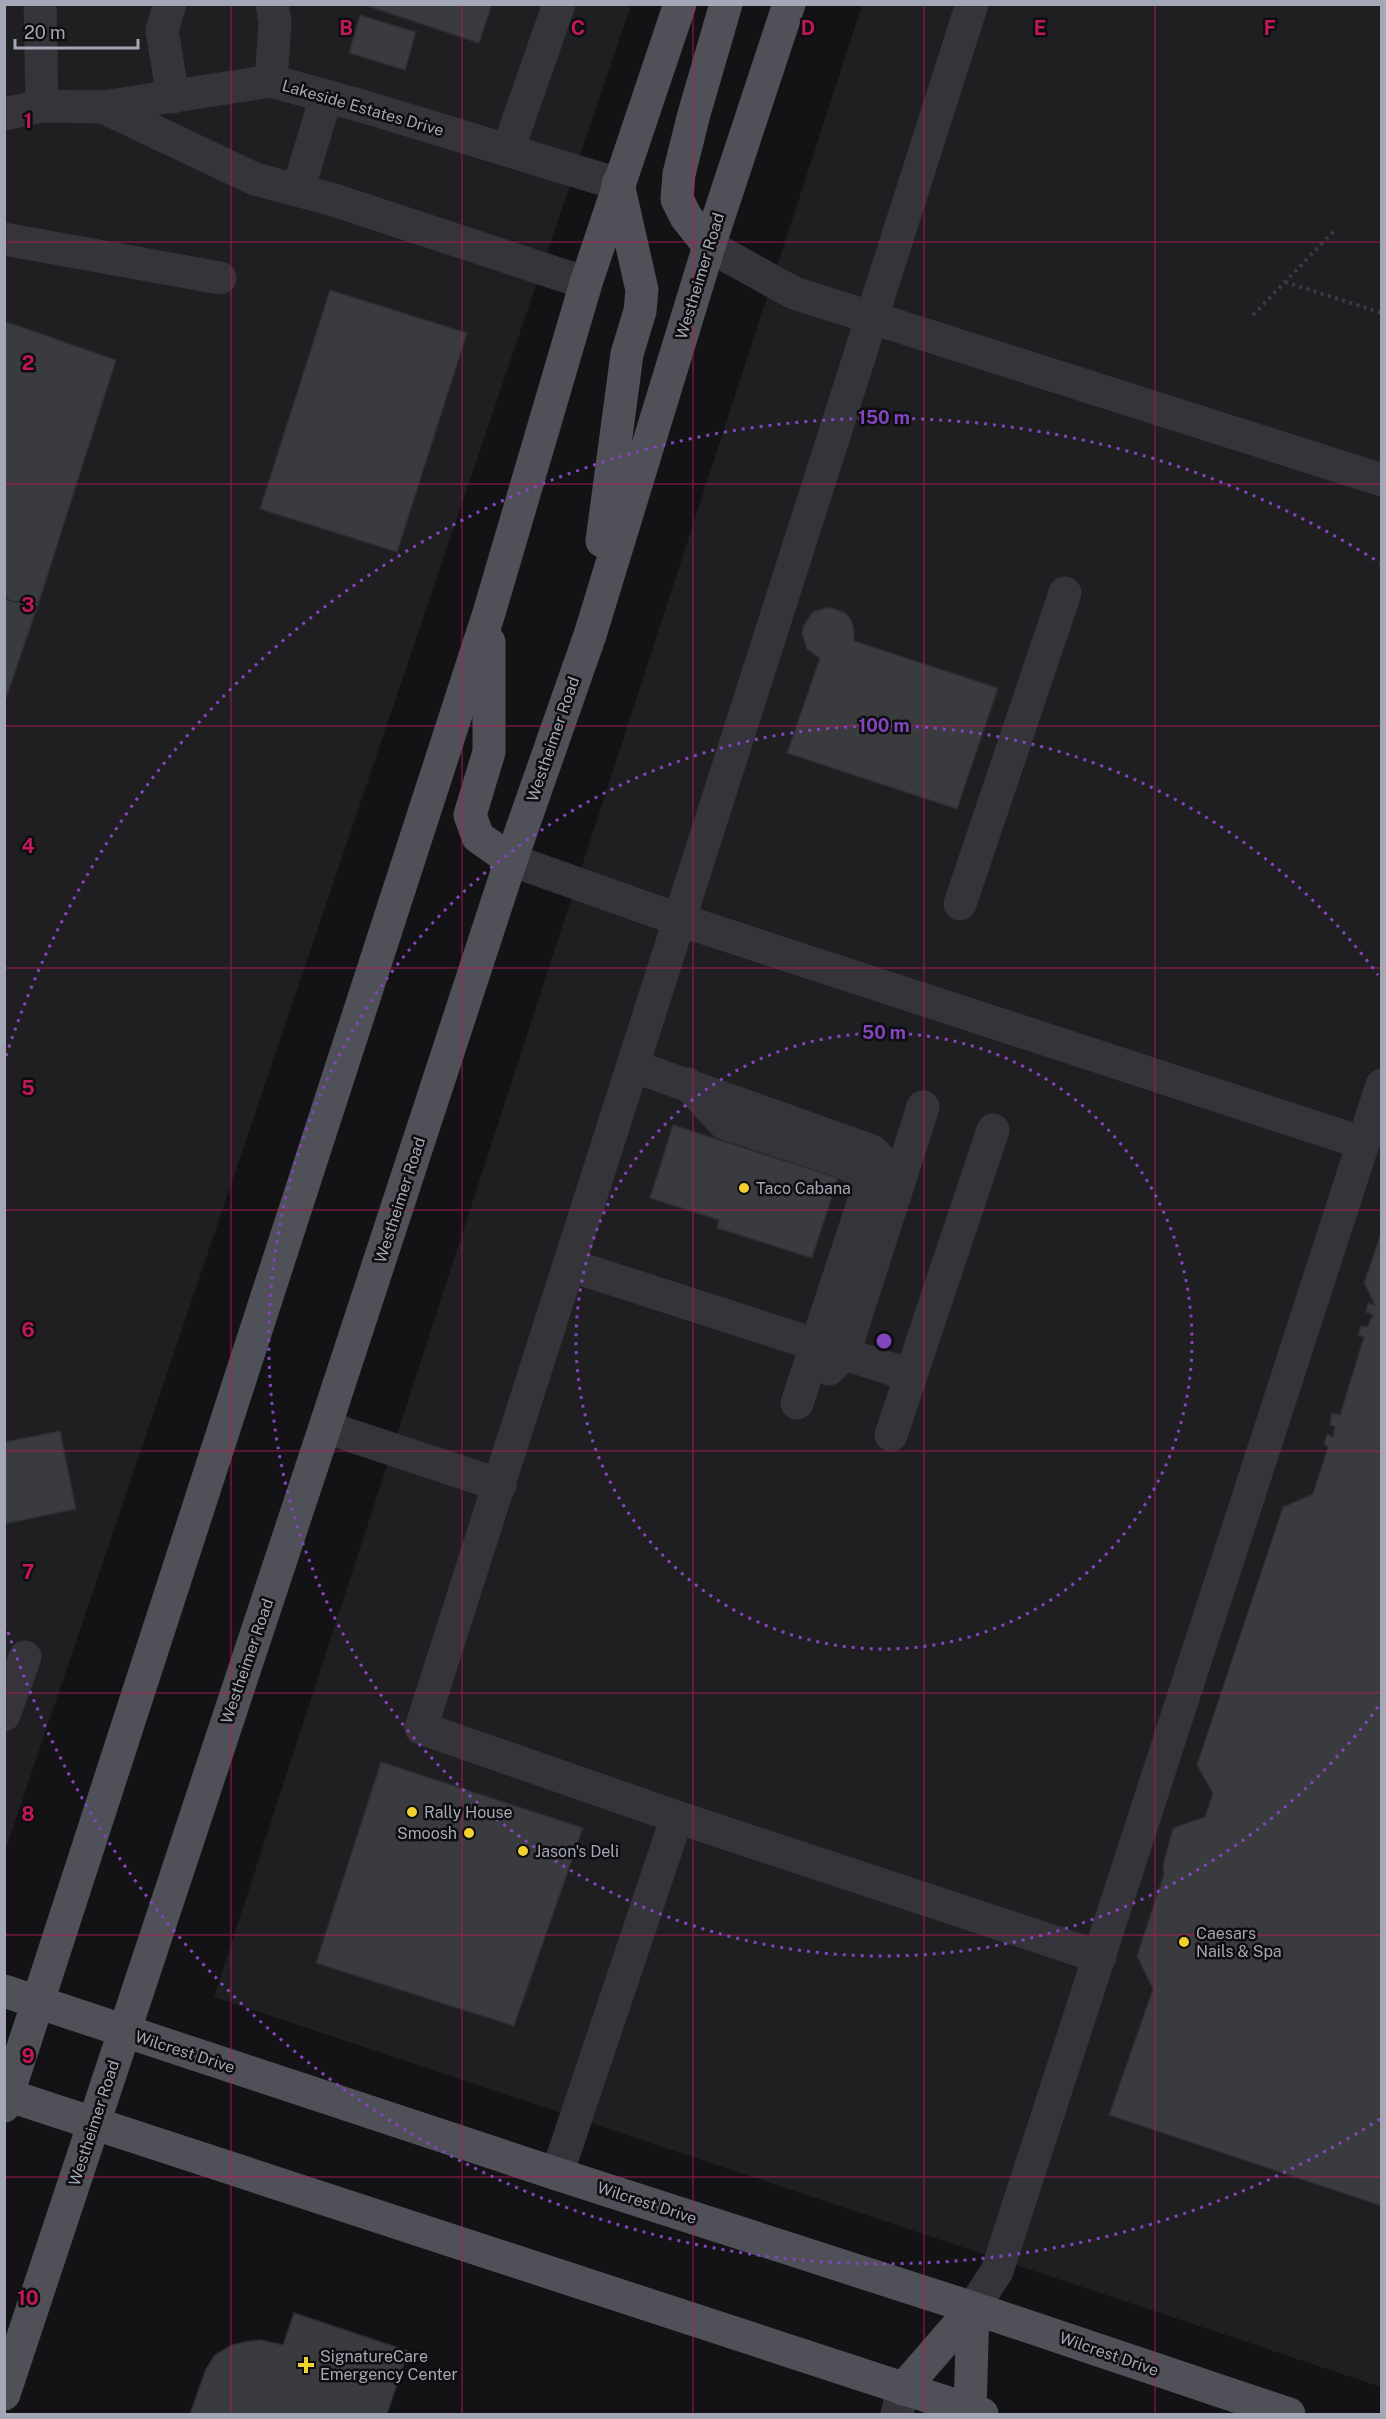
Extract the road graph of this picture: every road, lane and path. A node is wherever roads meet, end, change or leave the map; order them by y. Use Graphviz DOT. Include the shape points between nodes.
graph roads {
  1 [pos="40,4"];
  2 [pos="170,4"];
  3 [pos="272,4"];
  4 [pos="559,4"];
  5 [pos="680,4"];
  6 [pos="726,4"];
  7 [pos="789,4"];
  8 [pos="972,4"];
  9 [pos="271,81"];
  10 [pos="326,96"];
  11 [pos="172,97"];
  12 [pos="42,106"];
  13 [pos="102,107"];
  14 [pos="4,114"];
  15 [pos="508,150"];
  16 [pos="618,184"];
  17 [pos="298,190"];
  18 [pos="1336,229"];
  19 [pos="4,239"];
  20 [pos="709,246"];
  21 [pos="220,278"];
  22 [pos="1286,282"];
  23 [pos="586,283"];
  24 [pos="1382,313"];
  25 [pos="1253,315"];
  26 [pos="873,317"];
  27 [pos="1382,480"];
  28 [pos="1065,593"];
  29 [pos="489,613"];
  30 [pos="590,634"];
  31 [pos="511,860"];
  32 [pos="960,904"];
  33 [pos="680,920"];
  34 [pos="633,1066"];
  35 [pos="688,1084"];
  36 [pos="1382,1084"];
  37 [pos="923,1107"];
  38 [pos="993,1130"];
  39 [pos="1363,1143"];
  40 [pos="895,1196"];
  41 [pos="569,1265"];
  42 [pos="829,1349"];
  43 [pos="910,1375"];
  44 [pos="797,1403"];
  45 [pos="325,1427"];
  46 [pos="891,1434"];
  47 [pos="500,1485"];
  48 [pos="25,1657"];
  49 [pos="4,1715"];
  50 [pos="677,1818"];
  51 [pos="1100,1957"];
  52 [pos="4,1990"];
  53 [pos="38,2002"];
  54 [pos="123,2031"];
  55 [pos="6,2099"];
  56 [pos="94,2125"];
  57 [pos="557,2174"];
  58 [pos="973,2308"];
  59 [pos="4,2394"];
  60 [pos="900,2402"];
  61 [pos="973,2413"];
  62 [pos="1289,2415"];
  1 -- 12 [label="street"];
  2 -- 11 [label="street" via="162,30"];
  3 -- 9 [label="street" via="275,22"];
  4 -- 15 [label="street"];
  5 -- 16 [label="main road"];
  6 -- 20 [label="main road" via="678,183 678,200 686,217"];
  7 -- 20 [label="main road, Westheimer Road"];
  8 -- 26 [label="street"];
  9 -- 10 [label="street, Lakeside Estates Drive"];
  9 -- 11 [label="street, Lakeside Estates Drive"];
  10 -- 15 [label="street, Lakeside Estates Drive"];
  10 -- 17 [label="street"];
  11 -- 13 [label="street, Lakeside Estates Drive"];
  12 -- 13 [label="street, Lakeside Estates Drive"];
  12 -- 14 [label="street, Lakeside Estates Drive"];
  13 -- 17 [label="street, Lakeside Estates Drive" via="255,178"];
  15 -- 16 [label="street, Lakeside Estates Drive"];
  16 -- 23 [label="main road"];
  16 -- 30 [label="main road" via="642,290 627,354"];
  17 -- 23 [label="street, Lakeside Estates Drive"];
  18 -- 22 [label="path"];
  19 -- 21 [label="street"];
  20 -- 26 [label="street" via="794,293"];
  20 -- 30 [label="main road, Westheimer Road"];
  22 -- 24 [label="path"];
  22 -- 25 [label="path"];
  23 -- 29 [label="main road"];
  26 -- 27 [label="street"];
  26 -- 33 [label="street"];
  28 -- 32 [label="street"];
  29 -- 31 [label="main road" via="489,752 470,815 478,837"];
  29 -- 53 [label="main road"];
  30 -- 31 [label="main road, Westheimer Road"];
  31 -- 33 [label="street"];
  31 -- 45 [label="main road, Westheimer Road"];
  33 -- 34 [label="street"];
  33 -- 39 [label="street"];
  34 -- 35 [label="street"];
  34 -- 41 [label="street"];
  35 -- 40 [label="street" via="872,1150 890,1169"];
  35 -- 42 [label="street" via="724,1123 841,1161 862,1173 866,1195"];
  36 -- 39 [label="street"];
  37 -- 40 [label="street"];
  38 -- 43 [label="street"];
  39 -- 51 [label="street"];
  40 -- 42 [label="street"];
  41 -- 42 [label="street"];
  41 -- 47 [label="street"];
  42 -- 43 [label="street"];
  42 -- 44 [label="street"];
  43 -- 46 [label="street"];
  45 -- 47 [label="street"];
  45 -- 54 [label="main road, Westheimer Road"];
  47 -- 50 [label="street" via="421,1728"];
  48 -- 49 [label="street"];
  50 -- 51 [label="street"];
  50 -- 57 [label="street"];
  51 -- 58 [label="street" via="997,2271"];
  52 -- 53 [label="main road, Wilcrest Drive"];
  53 -- 54 [label="main road, Wilcrest Drive"];
  53 -- 55 [label="main road"];
  54 -- 56 [label="main road, Westheimer Road"];
  54 -- 57 [label="main road, Wilcrest Drive"];
  55 -- 56 [label="main road"];
  56 -- 59 [label="main road, Westheimer Road"];
  56 -- 60 [label="main road"];
  57 -- 58 [label="main road, Wilcrest Drive"];
  58 -- 60 [label="main road"];
  58 -- 61 [label="main road"];
  58 -- 62 [label="main road, Wilcrest Drive"];
  60 -- 61 [label="main road"];
}
